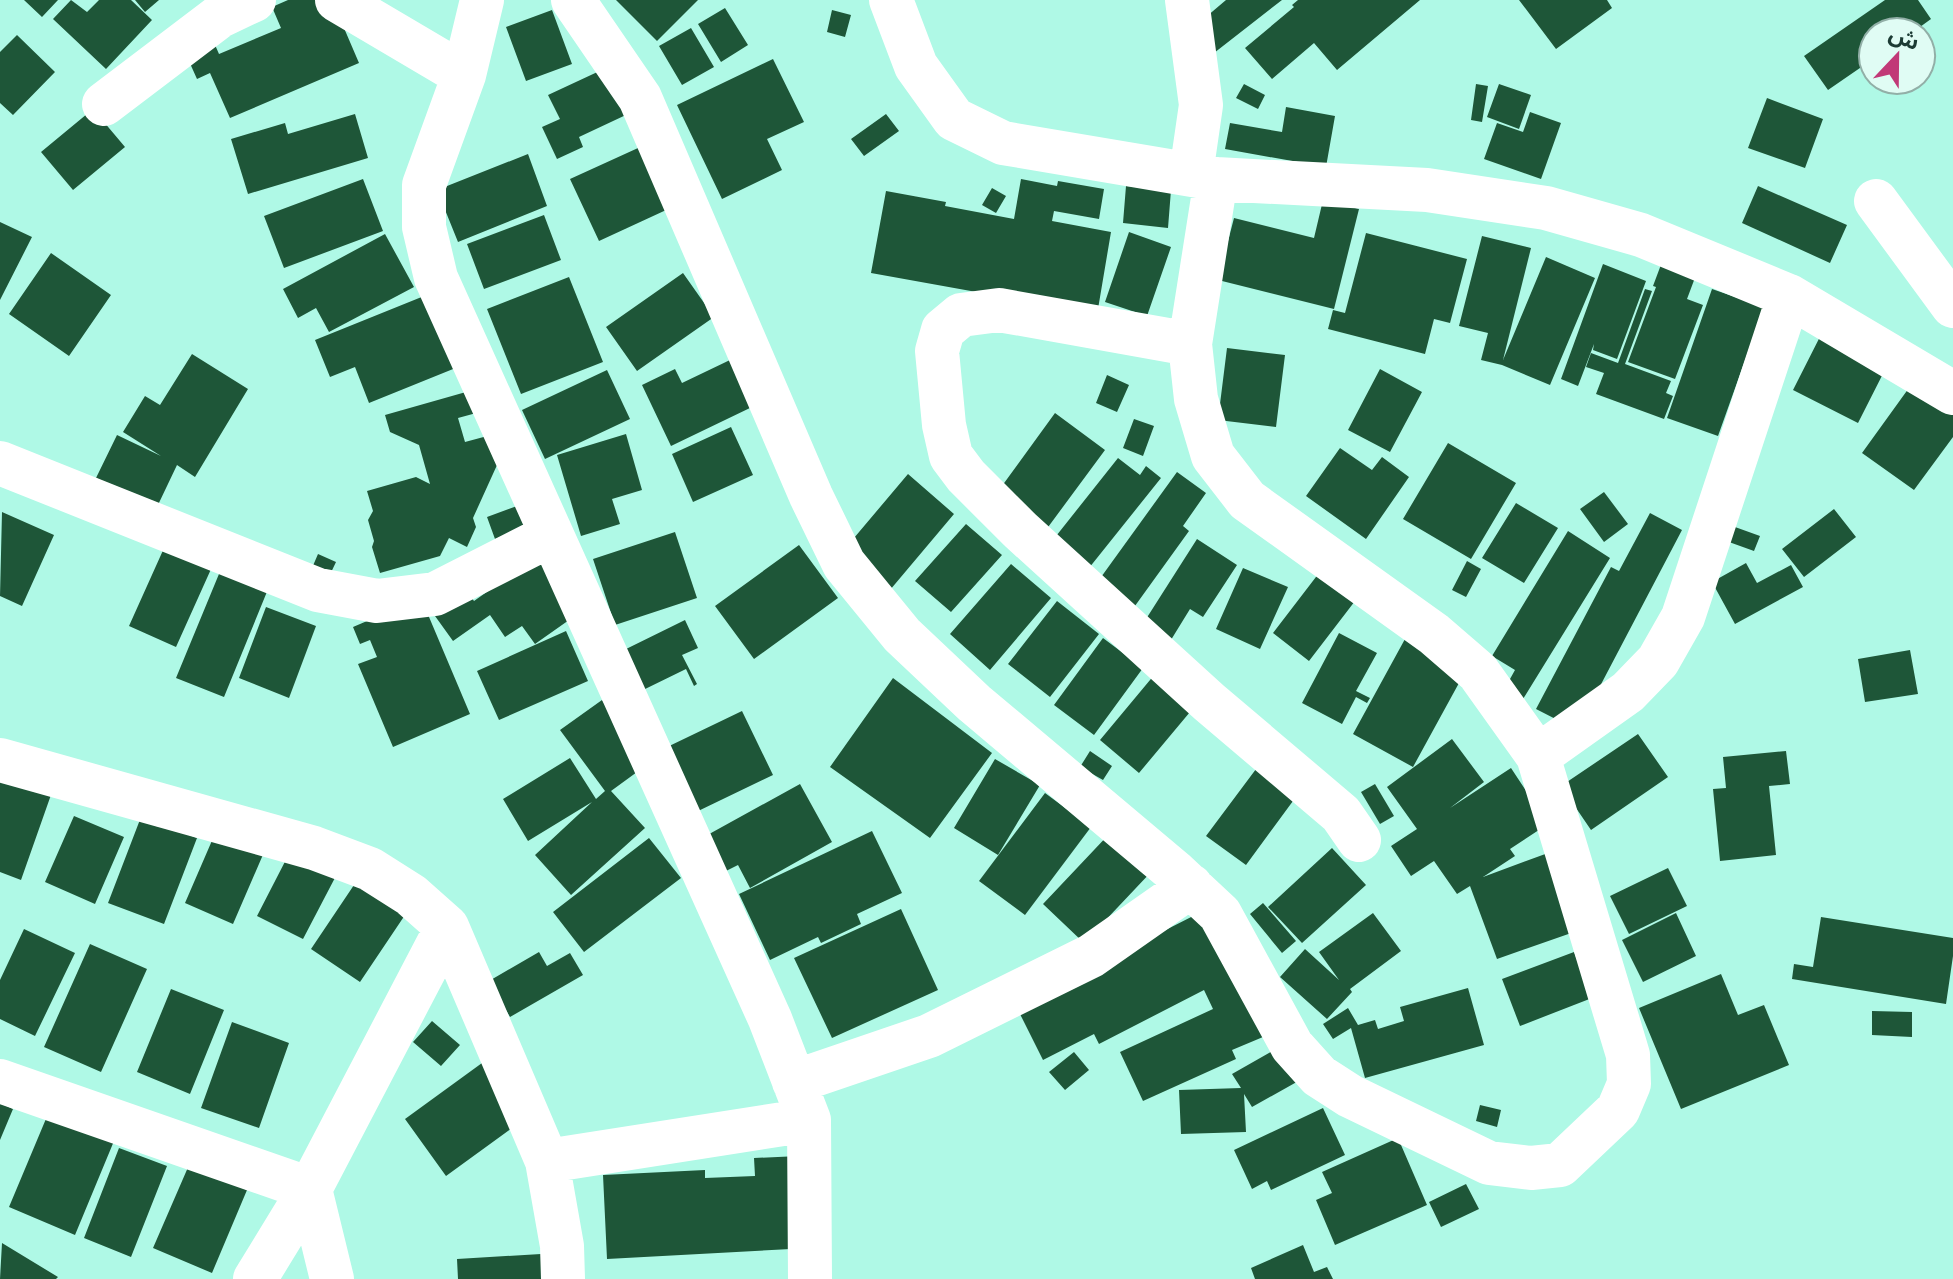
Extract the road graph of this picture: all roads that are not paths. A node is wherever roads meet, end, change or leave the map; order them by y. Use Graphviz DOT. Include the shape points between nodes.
graph roads {
  1 [pos="254,0"];
  2 [pos="337,0"];
  3 [pos="482,0"];
  4 [pos="573,0"];
  5 [pos="891,0"];
  6 [pos="1187,0"];
  7 [pos="464,75"];
  8 [pos="104,104"];
  9 [pos="1204,176"];
  10 [pos="1876,201"];
  11 [pos="1789,296"];
  12 [pos="1953,306"];
  13 [pos="1190,344"];
  14 [pos="1953,393"];
  15 [pos="0,463"];
  16 [pos="551,535"];
  17 [pos="1538,756"];
  18 [pos="0,760"];
  19 [pos="1359,840"];
  20 [pos="1191,886"];
  21 [pos="447,927"];
  22 [pos="0,1081"];
  23 [pos="801,1101"];
  24 [pos="547,1161"];
  25 [pos="310,1189"];
  26 [pos="255,1279"];
  27 [pos="332,1279"];
  28 [pos="563,1279"];
  29 [pos="810,1279"];
  1 -- 8 [label="street" via="220,16"];
  2 -- 7 [label="street"];
  3 -- 7 [label="street"];
  4 -- 20 [label="street" via="640,98 844,564 902,635 974,703"];
  5 -- 9 [label="street" via="916,66 954,119 1003,143"];
  6 -- 9 [label="street"];
  7 -- 16 [label="street" via="424,185 424,227 436,278"];
  9 -- 11 [label="street" via="1427,190 1546,208 1641,235"];
  9 -- 13 [label="street"];
  10 -- 12 [label="street"];
  11 -- 14 [label="street"];
  11 -- 17 [label="street" via="1683,617 1658,661 1628,692"];
  13 -- 17 [label="street" via="1196,399 1213,456 1247,500 1434,634 1478,672"];
  13 -- 19 [label="street" via="999,310 961,315 943,330 937,351 951,456 1056,562 1341,814"];
  15 -- 16 [label="street" via="318,590 377,601 435,594"];
  16 -- 23 [label="street" via="770,1019"];
  17 -- 20 [label="street" via="1628,1055 1629,1084 1618,1110 1560,1165 1489,1163 1319,1076 1292,1046 1220,914"];
  18 -- 21 [label="street" via="314,848 370,869"];
  20 -- 23 [label="street" via="1091,956"];
  21 -- 24 [label="street"];
  21 -- 25 [label="street"];
  22 -- 25 [label="street"];
  23 -- 24 [label="street"];
  23 -- 29 [label="street"];
  24 -- 28 [label="street"];
  25 -- 26 [label="street"];
  25 -- 27 [label="street"];
}
